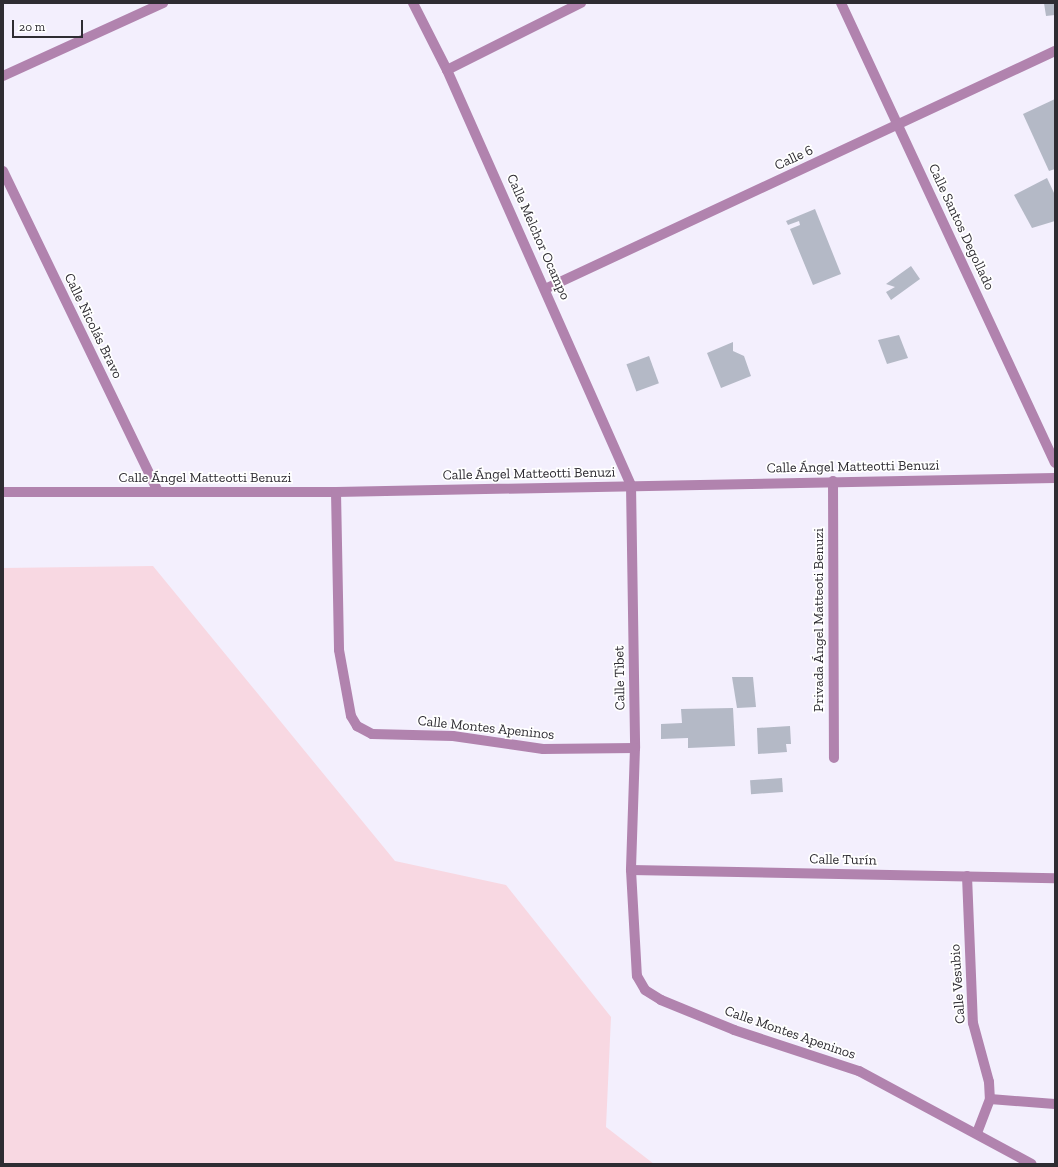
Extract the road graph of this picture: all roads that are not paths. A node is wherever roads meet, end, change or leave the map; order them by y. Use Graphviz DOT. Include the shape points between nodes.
graph roads {
  1 [pos="163,3"];
  2 [pos="413,3"];
  3 [pos="581,3"];
  4 [pos="841,3"];
  5 [pos="1055,51"];
  6 [pos="447,70"];
  7 [pos="3,76"];
  8 [pos="898,125"];
  9 [pos="3,171"];
  10 [pos="546,289"];
  11 [pos="1055,463"];
  12 [pos="1055,478"];
  13 [pos="833,481"];
  14 [pos="631,485"];
  15 [pos="3,492"];
  16 [pos="158,492"];
  17 [pos="336,492"];
  18 [pos="635,748"];
  19 [pos="834,758"];
  20 [pos="631,870"];
  21 [pos="967,876"];
  22 [pos="1055,878"];
  23 [pos="990,1099"];
  24 [pos="1055,1104"];
  25 [pos="977,1133"];
  26 [pos="1032,1164"];
  1 -- 7 [label="street"];
  2 -- 6 [label="street, Calle Melchor Ocampo"];
  3 -- 6 [label="street"];
  4 -- 8 [label="street, Calle Santos Degollado"];
  5 -- 8 [label="street, Calle 6"];
  6 -- 10 [label="street, Calle Melchor Ocampo"];
  8 -- 10 [label="street, Calle 6"];
  8 -- 11 [label="street, Calle Santos Degollado"];
  9 -- 16 [label="street, Calle Nicolás Bravo"];
  10 -- 14 [label="street, Calle Melchor Ocampo"];
  12 -- 13 [label="street, Calle Ángel Matteotti Benuzi"];
  13 -- 14 [label="street, Calle Ángel Matteotti Benuzi"];
  13 -- 19 [label="street, Privada Ángel Matteoti Benuzi"];
  14 -- 17 [label="street, Calle Ángel Matteotti Benuzi"];
  14 -- 18 [label="street, Calle Tibet"];
  15 -- 16 [label="street, Calle Ángel Matteotti Benuzi"];
  16 -- 17 [label="street, Calle Ángel Matteotti Benuzi"];
  17 -- 18 [label="street, Calle Montes Apeninos" via="339,650 351,716 357,726 372,734 453,736 544,750"];
  18 -- 20 [label="street, Calle Tibet"];
  20 -- 21 [label="street, Calle Turín"];
  20 -- 25 [label="street, Calle Montes Apeninos" via="637,976 645,990 734,1030 859,1071"];
  21 -- 22 [label="street, Calle Turín"];
  21 -- 23 [label="street, Calle Vesubio" via="973,1023 989,1082"];
  23 -- 24 [label="street"];
  23 -- 25 [label="street, Calle Vesubio"];
  25 -- 26 [label="street, Calle Montes Apeninos"];
}
